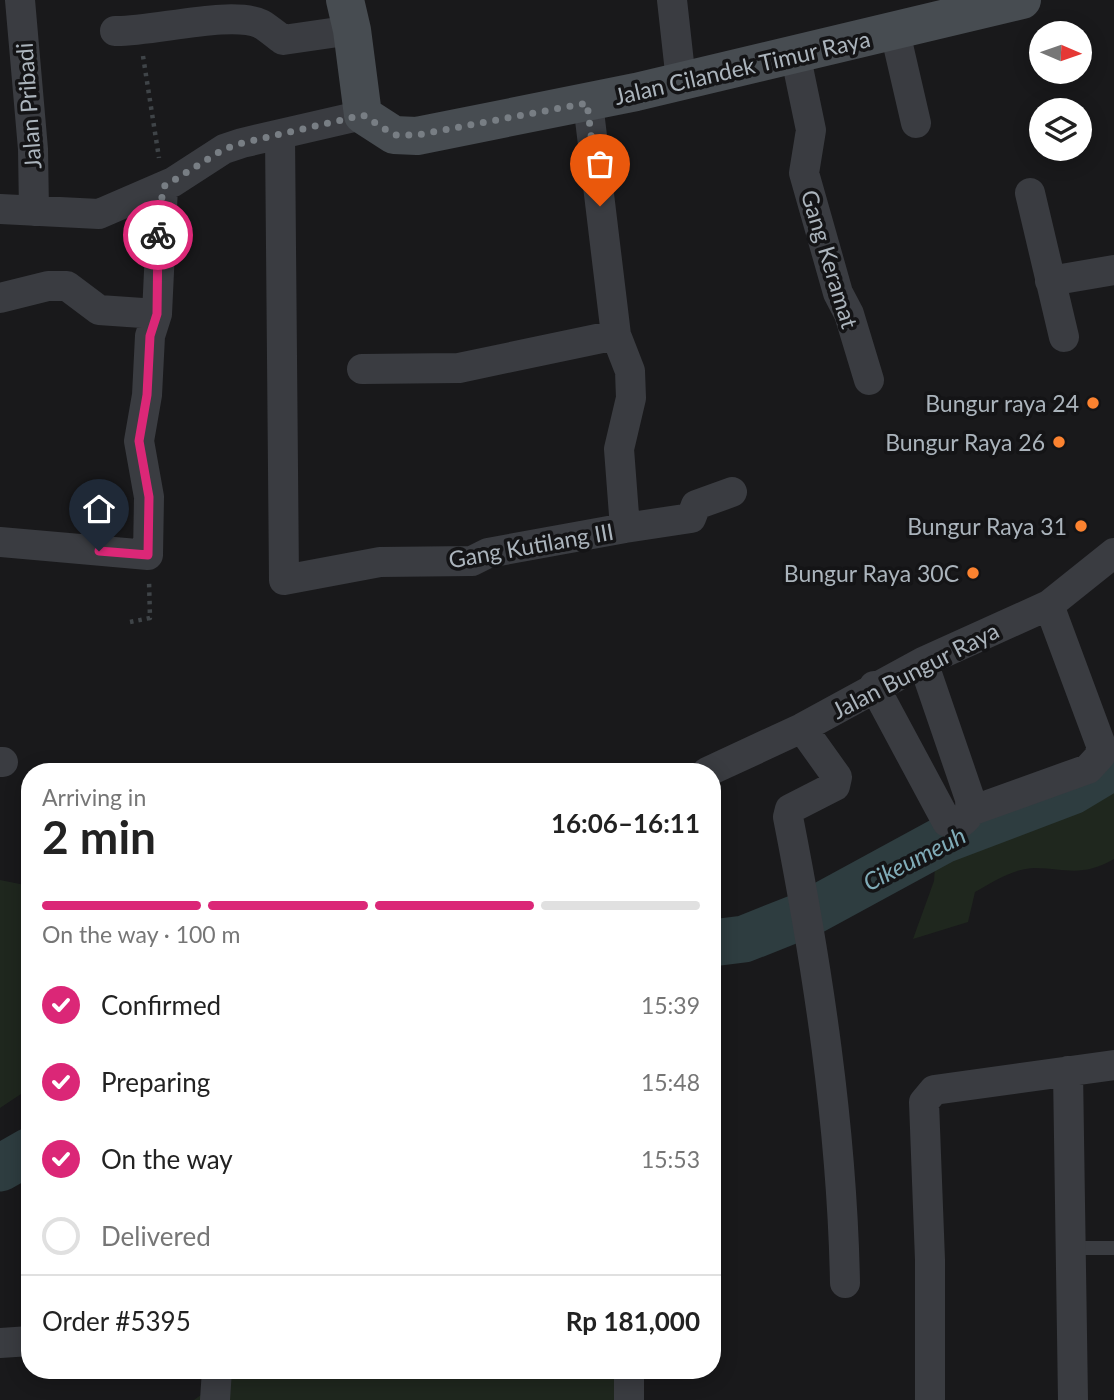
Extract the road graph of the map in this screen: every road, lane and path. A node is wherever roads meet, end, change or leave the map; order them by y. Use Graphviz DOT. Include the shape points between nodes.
graph roads {
  1 [pos="20,0"];
  2 [pos="671,0"];
  3 [pos="1022,0"];
  4 [pos="348,15"];
  5 [pos="127,31"];
  6 [pos="895,32"];
  7 [pos="795,53"];
  8 [pos="681,81"];
  9 [pos="587,103"];
  10 [pos="371,121"];
  11 [pos="916,123"];
  12 [pos="280,135"];
  13 [pos="163,187"];
  14 [pos="1030,193"];
  15 [pos="0,209"];
  16 [pos="34,211"];
  17 [pos="1114,270"];
  18 [pos="1050,281"];
  19 [pos="0,298"];
  20 [pos="157,314"];
  21 [pos="616,335"];
  22 [pos="1064,337"];
  23 [pos="362,369"];
  24 [pos="869,380"];
  25 [pos="732,492"];
  26 [pos="625,528"];
  27 [pos="0,542"];
  28 [pos="1114,553"];
  29 [pos="148,555"];
  30 [pos="1049,605"];
  31 [pos="130,622"];
  32 [pos="923,662"];
  33 [pos="874,686"];
  34 [pos="802,728"];
  35 [pos="721,766"];
  36 [pos="971,811"];
  37 [pos="1114,1065"];
  38 [pos="1068,1071"];
  39 [pos="1070,1248"];
  40 [pos="1114,1248"];
  41 [pos="845,1283"];
  42 [pos="21,1341"];
  43 [pos="0,1343"];
  44 [pos="216,1379"];
  45 [pos="629,1379"];
  46 [pos="215,1400"];
  47 [pos="629,1400"];
  48 [pos="930,1400"];
  49 [pos="1073,1400"];
  1 -- 16 [label="street, Jalan Pribadi"];
  2 -- 8 [label="street"];
  3 -- 6 [label="street, Jalan Cilandek Timur Raya"];
  4 -- 5 [label="street" via="283,40 260,24 222,20"];
  4 -- 10 [label="street"];
  5 -- 13 [label="path"];
  6 -- 7 [label="street, Jalan Cilandek Timur Raya"];
  6 -- 11 [label="street"];
  7 -- 8 [label="street, Jalan Cilandek Timur Raya"];
  7 -- 24 [label="street, Gang Keramat" via="811,130 804,173 838,293"];
  8 -- 9 [label="street, Jalan Cilandek Timur Raya"];
  9 -- 10 [label="street, Jalan Cilandek Timur Raya" via="417,135 394,135"];
  9 -- 21 [label="street, Gang Kutilang III"];
  10 -- 12 [label="street"];
  12 -- 13 [label="street" via="224,149"];
  12 -- 26 [label="street, Gang Kutilang III" via="285,580 380,562 471,561 488,553"];
  13 -- 16 [label="street" via="99,214"];
  13 -- 20 [label="street"];
  14 -- 18 [label="street"];
  15 -- 16 [label="street"];
  17 -- 18 [label="street"];
  18 -- 22 [label="street"];
  19 -- 20 [label="street" via="67,286 99,310"];
  20 -- 29 [label="street" via="150,336 139,441 149,497"];
  21 -- 23 [label="street" via="458,368"];
  21 -- 26 [label="street, Gang Kutilang III" via="630,371 631,398 619,449"];
  25 -- 26 [label="street" via="696,505 691,518"];
  27 -- 29 [label="street"];
  28 -- 30 [label="street, Jalan Bungur Raya"];
  29 -- 31 [label="path" via="150,618"];
  30 -- 32 [label="street, Jalan Bungur Raya"];
  30 -- 36 [label="street" via="1101,745 1100,756 1088,769"];
  32 -- 33 [label="street, Jalan Bungur Raya"];
  32 -- 36 [label="street"];
  33 -- 34 [label="street, Jalan Bungur Raya"];
  33 -- 36 [label="street" via="947,822 957,825 967,820"];
  34 -- 35 [label="street, Jalan Bungur Raya"];
  34 -- 41 [label="street" via="837,777 835,786 788,813 807,914 843,1188"];
  37 -- 38 [label="street"];
  38 -- 39 [label="street"];
  38 -- 48 [label="street" via="934,1090 924,1102"];
  39 -- 40 [label="lane"];
  39 -- 49 [label="street"];
  42 -- 43 [label="street"];
  44 -- 46 [label="street"];
  45 -- 47 [label="street"];
}
